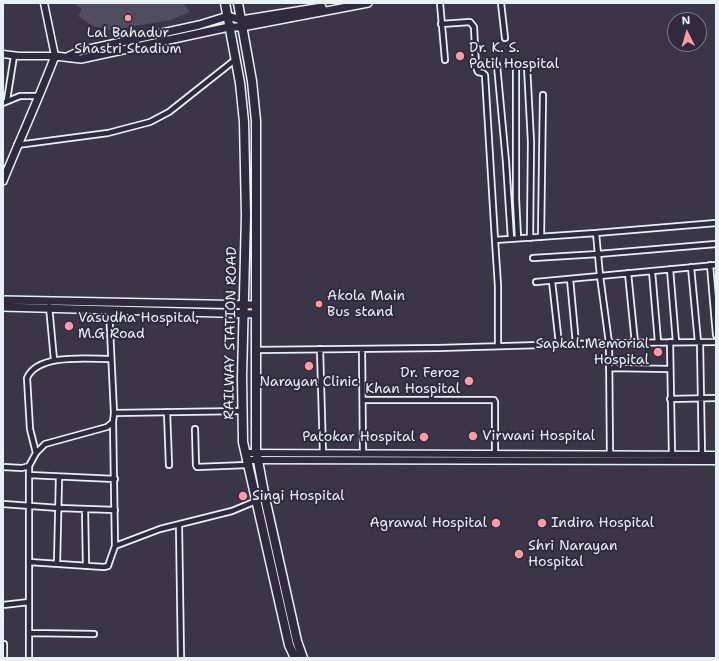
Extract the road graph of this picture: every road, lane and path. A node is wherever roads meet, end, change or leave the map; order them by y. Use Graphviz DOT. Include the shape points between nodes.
graph roads {
  1 [pos="44,3"];
  2 [pos="225,3"];
  3 [pos="238,3"];
  4 [pos="342,3"];
  5 [pos="368,3"];
  6 [pos="440,3"];
  7 [pos="501,3"];
  8 [pos="228,16"];
  9 [pos="242,23"];
  10 [pos="441,24"];
  11 [pos="229,27"];
  12 [pos="159,38"];
  13 [pos="505,38"];
  14 [pos="3,54"];
  15 [pos="14,56"];
  16 [pos="55,56"];
  17 [pos="236,59"];
  18 [pos="444,60"];
  19 [pos="497,65"];
  20 [pos="527,66"];
  21 [pos="516,69"];
  22 [pos="543,95"];
  23 [pos="39,96"];
  24 [pos="5,102"];
  25 [pos="17,145"];
  26 [pos="3,181"];
  27 [pos="716,223"];
  28 [pos="596,234"];
  29 [pos="541,237"];
  30 [pos="518,238"];
  31 [pos="530,238"];
  32 [pos="511,239"];
  33 [pos="495,240"];
  34 [pos="716,244"];
  35 [pos="598,254"];
  36 [pos="533,258"];
  37 [pos="716,264"];
  38 [pos="710,265"];
  39 [pos="691,267"];
  40 [pos="670,269"];
  41 [pos="652,271"];
  42 [pos="628,273"];
  43 [pos="600,276"];
  44 [pos="570,279"];
  45 [pos="552,280"];
  46 [pos="536,282"];
  47 [pos="3,300"];
  48 [pos="49,300"];
  49 [pos="256,304"];
  50 [pos="244,305"];
  51 [pos="3,307"];
  52 [pos="49,308"];
  53 [pos="109,309"];
  54 [pos="243,314"];
  55 [pos="256,314"];
  56 [pos="716,335"];
  57 [pos="658,342"];
  58 [pos="670,342"];
  59 [pos="676,342"];
  60 [pos="699,342"];
  61 [pos="716,342"];
  62 [pos="609,343"];
  63 [pos="635,343"];
  64 [pos="559,344"];
  65 [pos="576,344"];
  66 [pos="498,346"];
  67 [pos="320,349"];
  68 [pos="362,349"];
  69 [pos="256,350"];
  70 [pos="111,359"];
  71 [pos="54,360"];
  72 [pos="609,368"];
  73 [pos="670,370"];
  74 [pos="701,398"];
  75 [pos="716,398"];
  76 [pos="670,399"];
  77 [pos="363,400"];
  78 [pos="243,411"];
  79 [pos="168,412"];
  80 [pos="114,413"];
  81 [pos="113,422"];
  82 [pos="195,429"];
  83 [pos="36,453"];
  84 [pos="323,454"];
  85 [pos="363,454"];
  86 [pos="495,455"];
  87 [pos="610,455"];
  88 [pos="672,455"];
  89 [pos="716,455"];
  90 [pos="257,456"];
  91 [pos="702,458"];
  92 [pos="246,459"];
  93 [pos="716,461"];
  94 [pos="169,465"];
  95 [pos="29,466"];
  96 [pos="3,468"];
  97 [pos="29,475"];
  98 [pos="59,476"];
  99 [pos="115,480"];
  100 [pos="256,501"];
  101 [pos="3,504"];
  102 [pos="29,506"];
  103 [pos="59,508"];
  104 [pos="85,509"];
  105 [pos="116,510"];
  106 [pos="179,525"];
  107 [pos="115,546"];
  108 [pos="29,562"];
  109 [pos="58,564"];
  110 [pos="86,566"];
  111 [pos="29,602"];
  112 [pos="3,605"];
  113 [pos="29,633"];
  114 [pos="94,634"];
  115 [pos="4,644"];
  116 [pos="300,657"];
  117 [pos="4,658"];
  118 [pos="29,658"];
  119 [pos="181,658"];
  1 -- 16 [label="street"];
  2 -- 8 [label="highway, RAILWAY STATION ROAD"];
  3 -- 9 [label="highway, RAILWAY STATION ROAD"];
  4 -- 9 [label="main road"];
  5 -- 9 [label="main road"];
  6 -- 10 [label="street"];
  7 -- 13 [label="street"];
  8 -- 9 [label="main road"];
  8 -- 11 [label="highway, RAILWAY STATION ROAD"];
  8 -- 12 [label="main road"];
  9 -- 11 [label="main road"];
  9 -- 49 [label="highway, RAILWAY STATION ROAD" via="256,121"];
  10 -- 18 [label="street"];
  10 -- 33 [label="street" via="470,22 474,27 476,67 478,72 485,75"];
  11 -- 12 [label="main road"];
  11 -- 17 [label="highway, RAILWAY STATION ROAD"];
  12 -- 16 [label="main road" via="81,59"];
  14 -- 15 [label="street"];
  15 -- 16 [label="street"];
  15 -- 24 [label="street"];
  16 -- 23 [label="main road"];
  17 -- 25 [label="street" via="169,112 150,122 108,133"];
  17 -- 50 [label="highway, RAILWAY STATION ROAD" via="244,122"];
  19 -- 32 [label="street"];
  20 -- 31 [label="street"];
  21 -- 30 [label="street"];
  22 -- 29 [label="street"];
  23 -- 24 [label="street" via="20,96"];
  23 -- 25 [label="main road"];
  25 -- 26 [label="main road"];
  27 -- 28 [label="street"];
  28 -- 29 [label="street"];
  28 -- 35 [label="street"];
  29 -- 31 [label="street"];
  30 -- 31 [label="street"];
  30 -- 32 [label="street"];
  32 -- 33 [label="street"];
  33 -- 66 [label="street"];
  34 -- 35 [label="street"];
  35 -- 36 [label="street"];
  35 -- 43 [label="street"];
  37 -- 38 [label="street"];
  38 -- 39 [label="street"];
  38 -- 56 [label="street"];
  39 -- 40 [label="street"];
  39 -- 60 [label="street"];
  40 -- 41 [label="street"];
  40 -- 59 [label="street"];
  41 -- 42 [label="street"];
  41 -- 57 [label="street"];
  42 -- 43 [label="street"];
  42 -- 63 [label="street"];
  43 -- 44 [label="street"];
  43 -- 62 [label="street"];
  44 -- 45 [label="street"];
  44 -- 65 [label="street"];
  45 -- 46 [label="street"];
  45 -- 64 [label="street"];
  47 -- 48 [label="main road"];
  48 -- 50 [label="main road"];
  48 -- 52 [label="street"];
  49 -- 50 [label="main road"];
  49 -- 55 [label="highway, RAILWAY STATION ROAD"];
  50 -- 54 [label="highway, RAILWAY STATION ROAD"];
  51 -- 52 [label="main road"];
  52 -- 53 [label="main road"];
  52 -- 71 [label="street"];
  53 -- 54 [label="main road"];
  53 -- 70 [label="street"];
  54 -- 55 [label="main road"];
  54 -- 78 [label="highway, RAILWAY STATION ROAD"];
  55 -- 69 [label="highway, RAILWAY STATION ROAD"];
  57 -- 58 [label="street"];
  57 -- 63 [label="street"];
  58 -- 59 [label="street"];
  58 -- 73 [label="street"];
  59 -- 60 [label="street"];
  60 -- 61 [label="street"];
  60 -- 74 [label="street"];
  62 -- 63 [label="street"];
  62 -- 65 [label="street"];
  62 -- 72 [label="street"];
  64 -- 65 [label="street"];
  64 -- 66 [label="street"];
  66 -- 68 [label="street"];
  67 -- 68 [label="street"];
  67 -- 69 [label="street"];
  67 -- 84 [label="street"];
  68 -- 77 [label="street"];
  69 -- 90 [label="highway, RAILWAY STATION ROAD"];
  70 -- 71 [label="street"];
  70 -- 80 [label="street"];
  71 -- 83 [label="street" via="42,364 27,378 30,429"];
  72 -- 73 [label="street"];
  72 -- 87 [label="street"];
  73 -- 76 [label="street"];
  74 -- 75 [label="street"];
  74 -- 76 [label="street"];
  74 -- 91 [label="street"];
  76 -- 88 [label="street"];
  77 -- 85 [label="street"];
  77 -- 86 [label="street" via="494,400"];
  78 -- 79 [label="street"];
  78 -- 92 [label="highway, RAILWAY STATION ROAD"];
  79 -- 80 [label="street"];
  79 -- 94 [label="street"];
  80 -- 81 [label="street"];
  81 -- 83 [label="street" via="107,427 45,444"];
  81 -- 99 [label="street"];
  82 -- 92 [label="street" via="197,467"];
  83 -- 95 [label="street"];
  84 -- 85 [label="street"];
  84 -- 90 [label="street"];
  85 -- 86 [label="street"];
  86 -- 87 [label="street"];
  87 -- 88 [label="street"];
  88 -- 91 [label="street"];
  89 -- 91 [label="street"];
  90 -- 91 [label="street"];
  90 -- 92 [label="street"];
  90 -- 116 [label="highway, RAILWAY STATION ROAD"];
  91 -- 93 [label="street"];
  92 -- 100 [label="highway, RAILWAY STATION ROAD"];
  95 -- 96 [label="street"];
  95 -- 97 [label="street"];
  97 -- 98 [label="street"];
  97 -- 102 [label="street"];
  98 -- 99 [label="street"];
  98 -- 103 [label="street"];
  99 -- 105 [label="street"];
  100 -- 106 [label="street" via="232,511"];
  100 -- 116 [label="highway, RAILWAY STATION ROAD" via="289,646"];
  101 -- 102 [label="street"];
  102 -- 103 [label="street"];
  102 -- 108 [label="street"];
  103 -- 104 [label="street"];
  103 -- 109 [label="street"];
  104 -- 105 [label="street"];
  104 -- 110 [label="street"];
  105 -- 107 [label="street"];
  106 -- 107 [label="street" via="160,529"];
  106 -- 119 [label="street"];
  107 -- 110 [label="street" via="106,567"];
  108 -- 109 [label="street"];
  108 -- 111 [label="street"];
  109 -- 110 [label="street"];
  111 -- 112 [label="street"];
  111 -- 113 [label="street"];
  113 -- 114 [label="street"];
  113 -- 118 [label="street"];
  115 -- 117 [label="street"];
}
